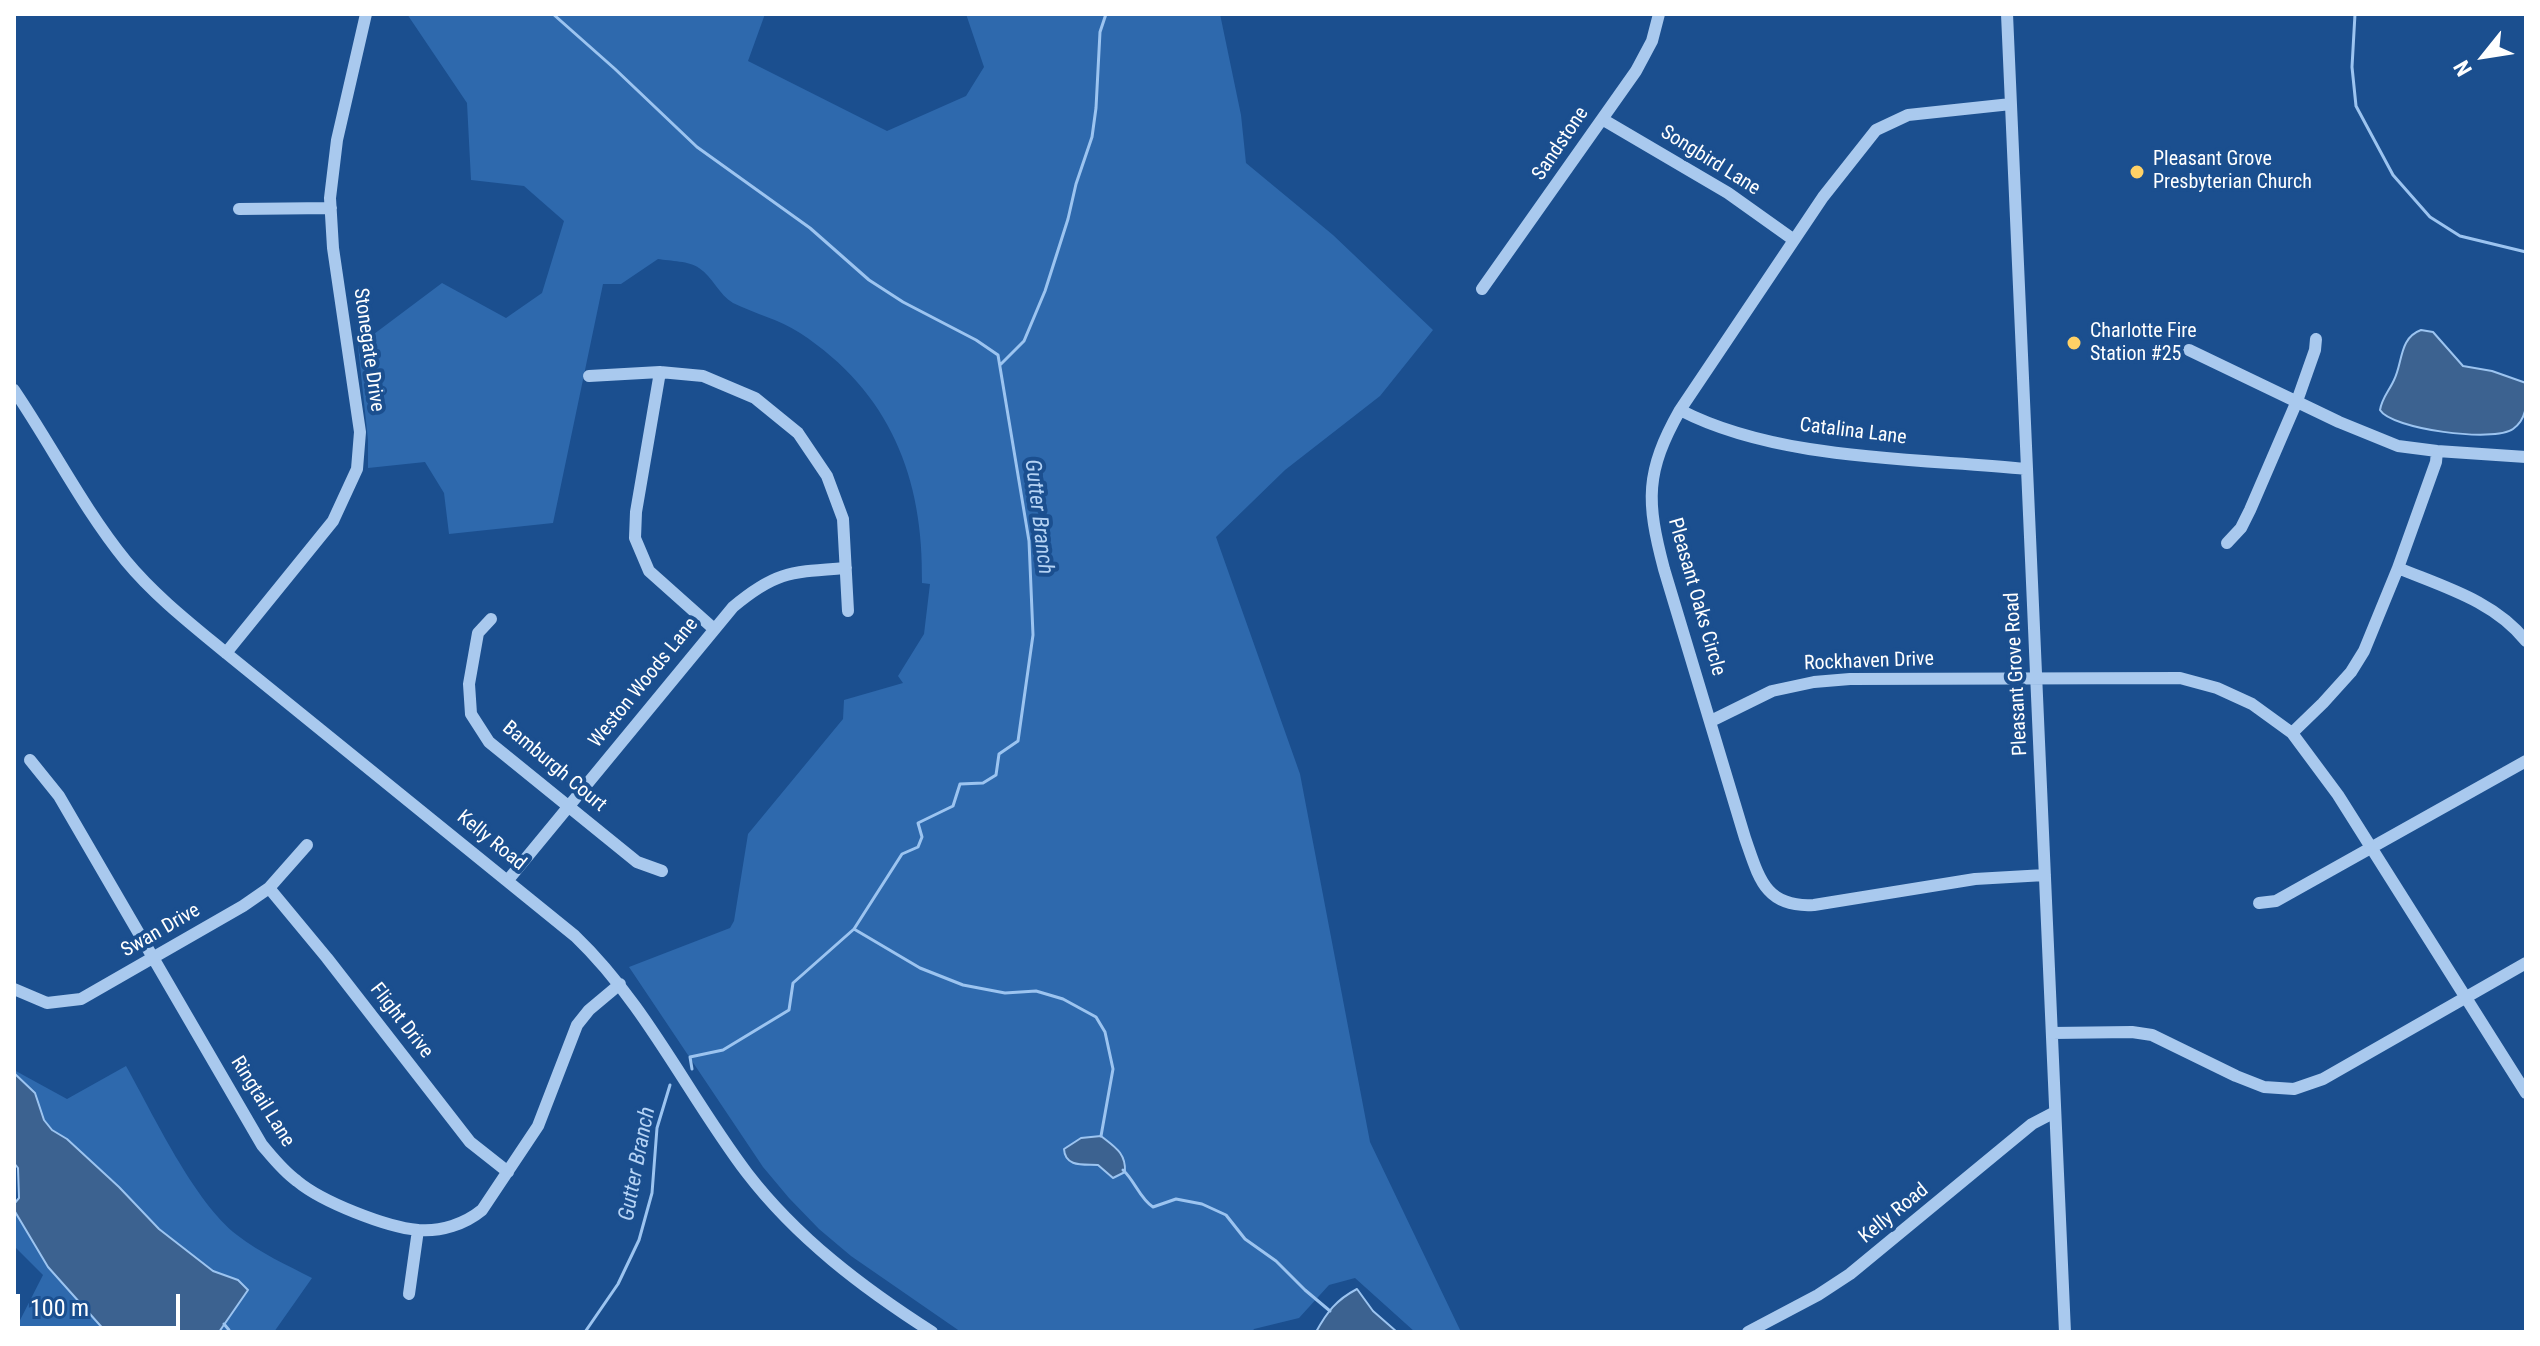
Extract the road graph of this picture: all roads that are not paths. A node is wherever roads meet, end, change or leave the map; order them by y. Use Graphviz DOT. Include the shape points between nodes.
graph roads {
  1 [pos="366,14"];
  2 [pos="1659,14"];
  3 [pos="2007,14"];
  4 [pos="2011,104"];
  5 [pos="1602,119"];
  6 [pos="331,208"];
  7 [pos="239,209"];
  8 [pos="1794,240"];
  9 [pos="1482,289"];
  10 [pos="2316,339"];
  11 [pos="2189,350"];
  12 [pos="660,372"];
  13 [pos="589,376"];
  14 [pos="14,390"];
  15 [pos="2297,401"];
  16 [pos="1680,410"];
  17 [pos="2437,451"];
  18 [pos="2526,457"];
  19 [pos="2026,469"];
  20 [pos="2227,543"];
  21 [pos="846,568"];
  22 [pos="2398,568"];
  23 [pos="848,611"];
  24 [pos="491,619"];
  25 [pos="714,629"];
  26 [pos="2526,641"];
  27 [pos="226,653"];
  28 [pos="2037,680"];
  29 [pos="1711,721"];
  30 [pos="2292,733"];
  31 [pos="30,760"];
  32 [pos="2526,761"];
  33 [pos="568,808"];
  34 [pos="307,845"];
  35 [pos="2371,848"];
  36 [pos="662,871"];
  37 [pos="2045,875"];
  38 [pos="508,880"];
  39 [pos="269,888"];
  40 [pos="2259,903"];
  41 [pos="153,958"];
  42 [pos="2526,963"];
  43 [pos="620,984"];
  44 [pos="14,989"];
  45 [pos="2466,998"];
  46 [pos="2052,1033"];
  47 [pos="2526,1093"];
  48 [pos="2055,1112"];
  49 [pos="508,1172"];
  50 [pos="418,1230"];
  51 [pos="409,1294"];
  52 [pos="932,1332"];
  53 [pos="1748,1332"];
  54 [pos="2065,1332"];
  1 -- 6 [label="street, Stonegate Drive" via="337,140"];
  2 -- 5 [label="street, Sandstone" via="1636,71"];
  3 -- 4 [label="street, Pleasant Grove Road"];
  4 -- 8 [label="street, Pleasant Oaks Circle" via="1929,111 1888,122 1860,147"];
  4 -- 19 [label="street, Pleasant Grove Road"];
  5 -- 8 [label="street, Songbird Lane" via="1728,193"];
  5 -- 9 [label="street, Sandstone"];
  6 -- 7 [label="street"];
  6 -- 27 [label="street, Stonegate Drive" via="360,432 357,469 333,521"];
  8 -- 16 [label="street, Pleasant Oaks Circle"];
  10 -- 15 [label="street"];
  11 -- 15 [label="street"];
  12 -- 13 [label="street"];
  12 -- 21 [label="street" via="703,376 755,398 798,433 827,476 838,504"];
  12 -- 25 [label="street" via="635,538 649,571"];
  14 -- 27 [label="street, Kelly Road" via="127,562"];
  15 -- 17 [label="street" via="2378,439"];
  15 -- 20 [label="street" via="2241,528"];
  16 -- 19 [label="street, Catalina Lane" via="1786,444"];
  16 -- 29 [label="street, Pleasant Oaks Circle" via="1656,459 1652,514"];
  17 -- 18 [label="street"];
  17 -- 22 [label="street"];
  19 -- 28 [label="street, Pleasant Grove Road"];
  21 -- 23 [label="street"];
  21 -- 25 [label="street, Weston Woods Lane" via="799,571 760,584"];
  22 -- 26 [label="street" via="2478,601"];
  22 -- 30 [label="street" via="2358,661"];
  24 -- 33 [label="street, Bamburgh Court" via="478,633 469,684 471,714 489,742"];
  25 -- 33 [label="street, Weston Woods Lane"];
  27 -- 38 [label="street, Kelly Road"];
  28 -- 29 [label="street, Rockhaven Drive" via="1814,682 1772,691"];
  28 -- 30 [label="street, Rockhaven Drive" via="2180,678 2252,704"];
  28 -- 37 [label="street, Pleasant Grove Road"];
  29 -- 37 [label="street, Pleasant Oaks Circle" via="1758,874 1781,901 1814,905 1975,879"];
  30 -- 35 [label="street, Rockhaven Drive"];
  31 -- 41 [label="street, Ringtail Lane" via="59,796"];
  32 -- 35 [label="street"];
  33 -- 36 [label="street, Bamburgh Court" via="637,862"];
  33 -- 38 [label="street, Weston Woods Lane"];
  34 -- 39 [label="street, Swan Drive"];
  35 -- 40 [label="street" via="2276,901"];
  35 -- 45 [label="street, Rockhaven Drive"];
  37 -- 46 [label="street, Pleasant Grove Road"];
  38 -- 43 [label="street, Kelly Road" via="575,936"];
  39 -- 41 [label="street, Swan Drive"];
  39 -- 49 [label="street, Flight Drive" via="470,1142"];
  41 -- 44 [label="street, Swan Drive" via="81,999 47,1003"];
  41 -- 50 [label="street, Ringtail Lane" via="278,1164 299,1184 358,1214"];
  42 -- 45 [label="street"];
  43 -- 49 [label="street, Ringtail Lane" via="577,1025 538,1126"];
  43 -- 52 [label="street, Kelly Road" via="719,1134 776,1208 827,1256"];
  45 -- 46 [label="street" via="2323,1079 2294,1089 2264,1087 2152,1035"];
  45 -- 47 [label="street, Rockhaven Drive"];
  46 -- 48 [label="street, Pleasant Grove Road"];
  48 -- 53 [label="street, Kelly Road" via="2032,1124 1850,1274"];
  48 -- 54 [label="street, Pleasant Grove Road"];
  49 -- 50 [label="street, Ringtail Lane" via="476,1215 454,1226"];
  50 -- 51 [label="street"];
}
